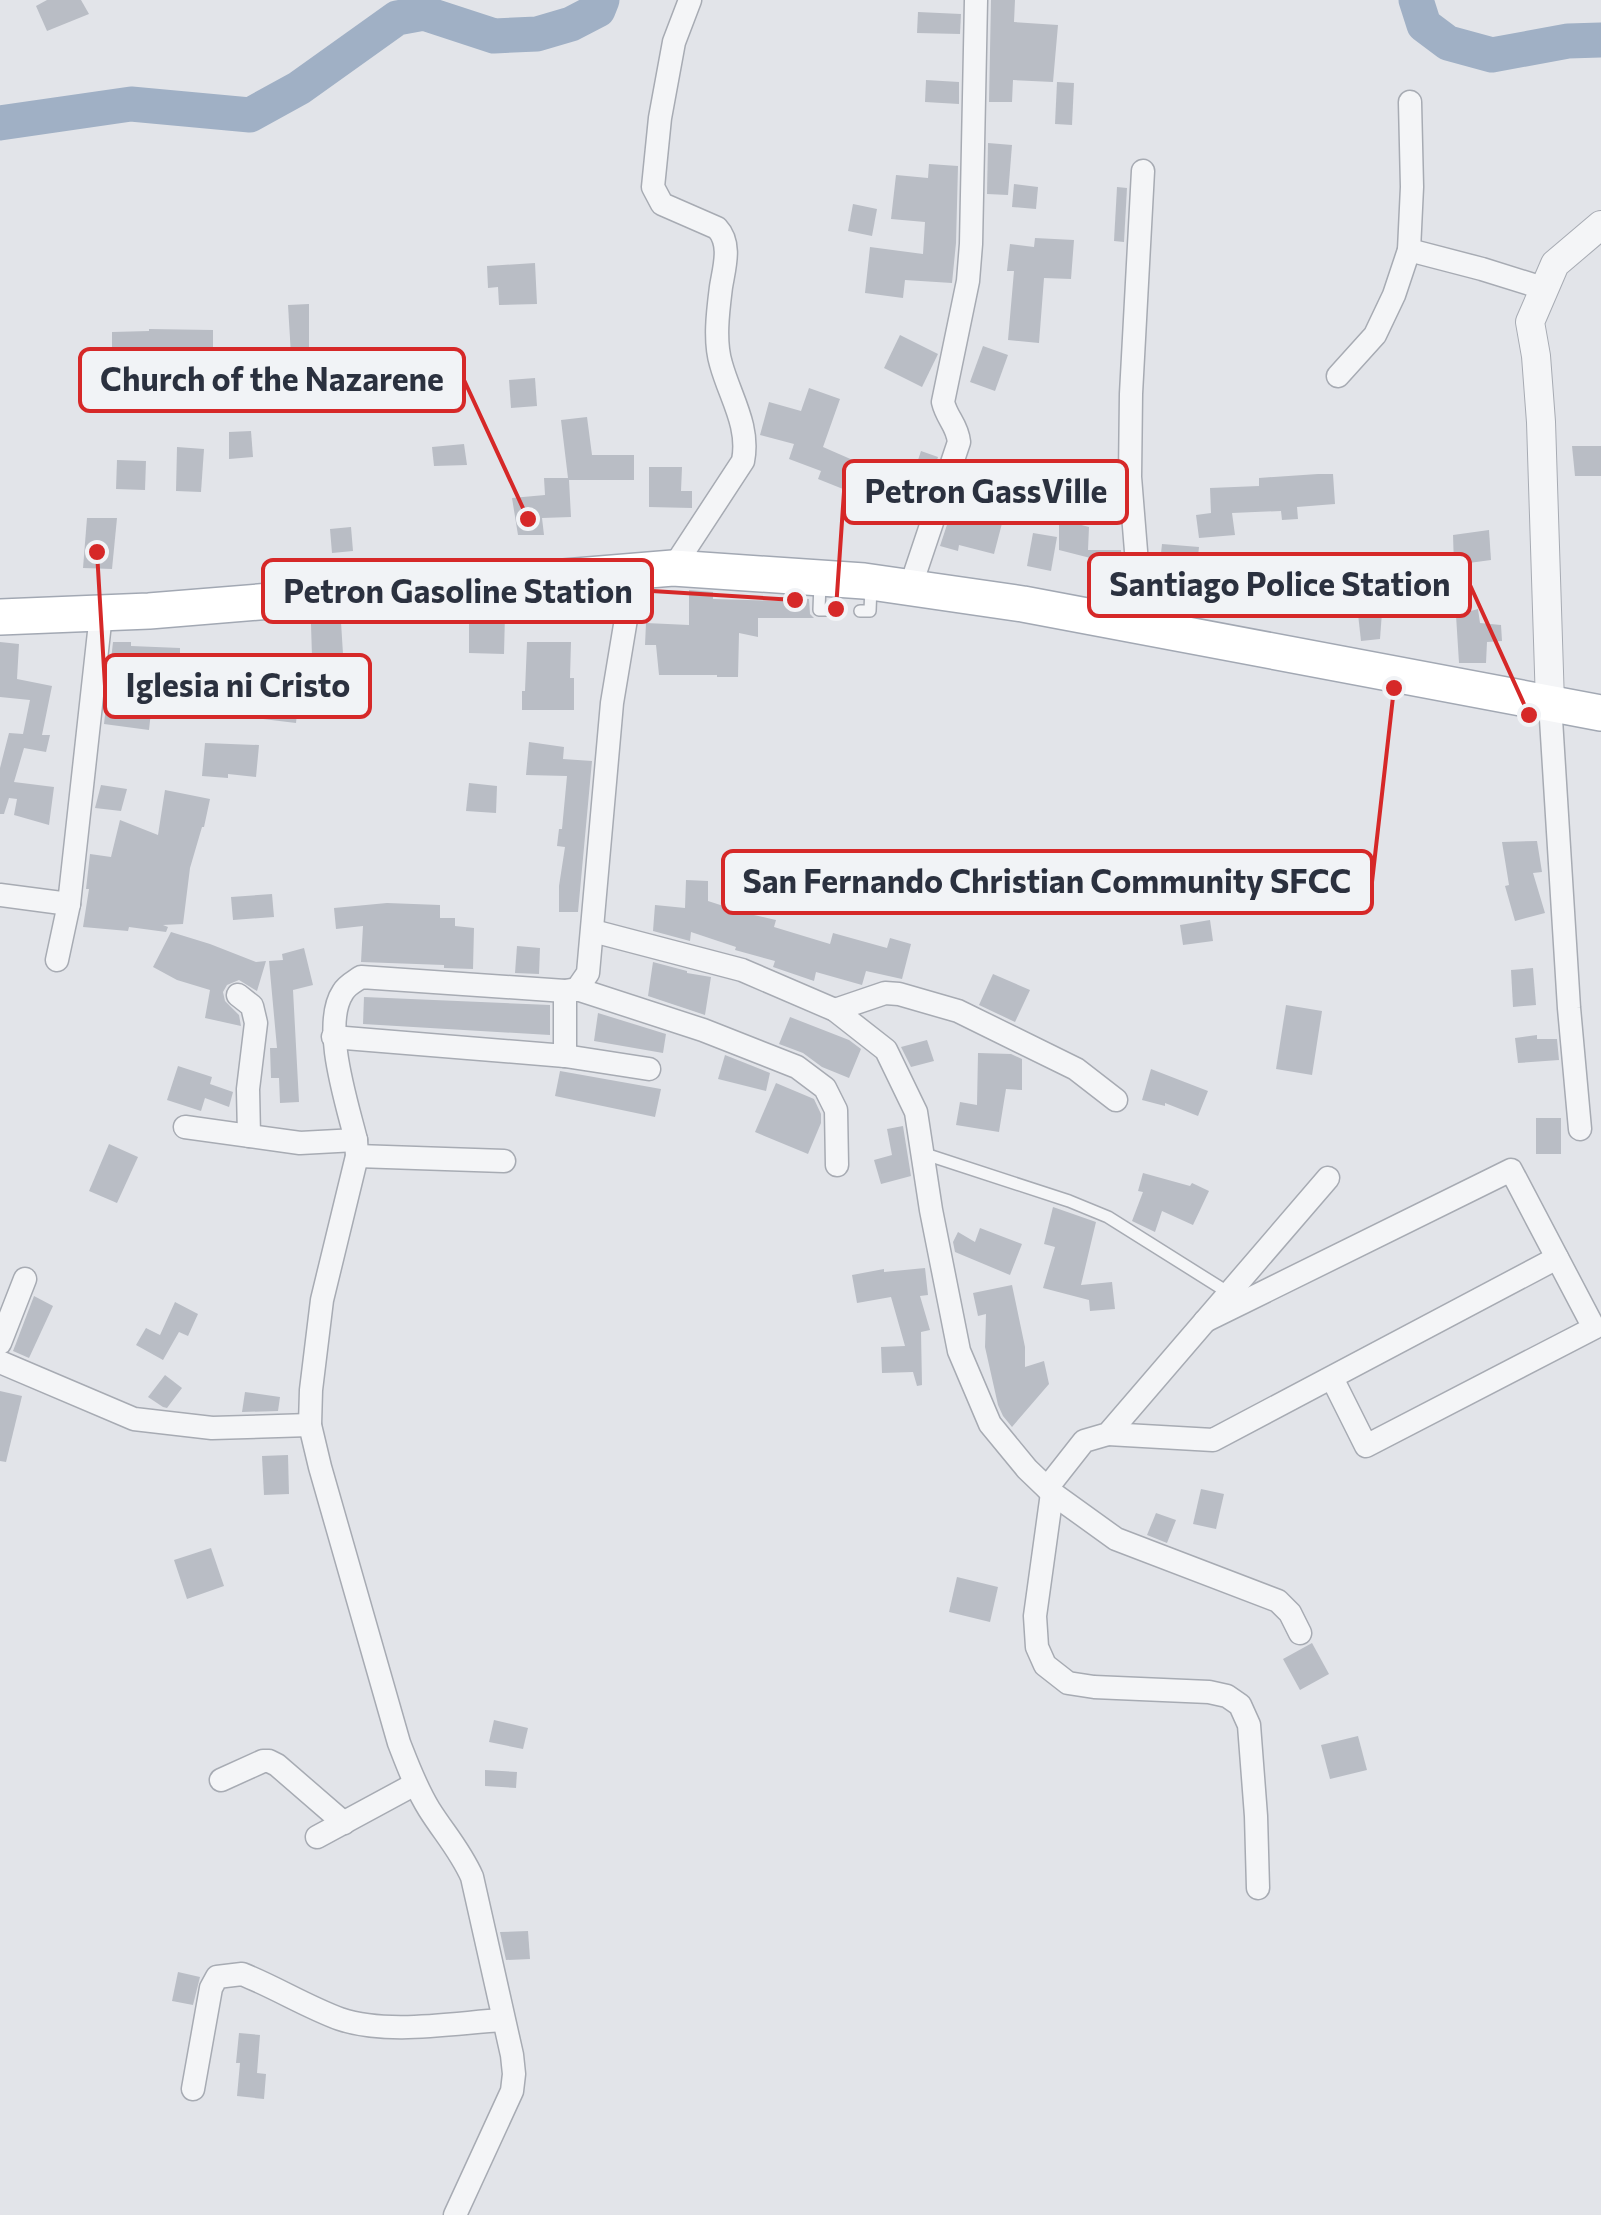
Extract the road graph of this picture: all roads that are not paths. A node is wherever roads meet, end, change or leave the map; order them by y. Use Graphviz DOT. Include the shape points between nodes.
graph roads {
  1 [pos="690,0"];
  2 [pos="976,0"];
  3 [pos="1410,102"];
  4 [pos="1144,171"];
  5 [pos="1601,225"];
  6 [pos="1409,250"];
  7 [pos="1546,290"];
  8 [pos="1338,376"];
  9 [pos="673,568"];
  10 [pos="634,571"];
  11 [pos="910,588"];
  12 [pos="101,614"];
  13 [pos="0,618"];
  14 [pos="1142,625"];
  15 [pos="1550,703"];
  16 [pos="1601,713"];
  17 [pos="0,895"];
  18 [pos="69,904"];
  19 [pos="594,930"];
  20 [pos="56,960"];
  21 [pos="571,990"];
  22 [pos="238,995"];
  23 [pos="835,1010"];
  24 [pos="333,1037"];
  25 [pos="564,1056"];
  26 [pos="649,1069"];
  27 [pos="1116,1100"];
  28 [pos="185,1127"];
  29 [pos="1580,1129"];
  30 [pos="249,1136"];
  31 [pos="356,1148"];
  32 [pos="922,1154"];
  33 [pos="504,1161"];
  34 [pos="836,1165"];
  35 [pos="1328,1178"];
  36 [pos="1557,1258"];
  37 [pos="25,1280"];
  38 [pos="1229,1293"];
  39 [pos="1205,1321"];
  40 [pos="0,1344"];
  41 [pos="0,1362"];
  42 [pos="1332,1378"];
  43 [pos="310,1424"];
  44 [pos="1108,1434"];
  45 [pos="1050,1490"];
  46 [pos="1300,1633"];
  47 [pos="221,1780"];
  48 [pos="415,1784"];
  49 [pos="344,1823"];
  50 [pos="317,1837"];
  51 [pos="1258,1888"];
  52 [pos="502,2020"];
  53 [pos="193,2089"];
  54 [pos="455,2215"];
  1 -- 9 [label="street" via="674,42 653,187 662,204 723,234 719,360 746,448"];
  2 -- 11 [label="street" via="971,244 943,402 959,442"];
  3 -- 6 [label="street"];
  4 -- 14 [label="street" via="1130,477"];
  5 -- 7 [label="street" via="1555,264"];
  6 -- 7 [label="street"];
  6 -- 8 [label="street" via="1376,335"];
  7 -- 15 [label="street" via="1530,322 1541,422"];
  9 -- 10 [label="main road"];
  9 -- 11 [label="main road" via="826,594"];
  10 -- 12 [label="main road"];
  10 -- 19 [label="street" via="612,703"];
  11 -- 14 [label="main road"];
  12 -- 13 [label="main road"];
  12 -- 18 [label="street"];
  14 -- 15 [label="main road"];
  15 -- 16 [label="main road"];
  15 -- 29 [label="street"];
  17 -- 18 [label="street"];
  18 -- 20 [label="street"];
  19 -- 21 [label="street" via="588,973"];
  19 -- 23 [label="street" via="742,970"];
  21 -- 24 [label="street" via="361,977 337,1004"];
  21 -- 25 [label="street"];
  21 -- 34 [label="street" via="797,1067 825,1088 836,1110"];
  22 -- 30 [label="street" via="252,1006 256,1022"];
  23 -- 27 [label="street" via="884,993 958,1010 1076,1069"];
  23 -- 32 [label="street" via="886,1050 916,1112"];
  24 -- 25 [label="street"];
  24 -- 31 [label="street"];
  25 -- 26 [label="street"];
  28 -- 30 [label="street"];
  30 -- 31 [label="street"];
  31 -- 33 [label="street"];
  31 -- 43 [label="street" via="322,1300"];
  32 -- 38 [label="lane" via="1108,1217"];
  32 -- 45 [label="street" via="959,1351 990,1424"];
  35 -- 38 [label="street"];
  36 -- 39 [label="street" via="1510,1170"];
  36 -- 42 [label="street"];
  36 -- 42 [label="street" via="1594,1328 1366,1446"];
  37 -- 40 [label="street"];
  38 -- 39 [label="street"];
  39 -- 44 [label="street"];
  41 -- 43 [label="street" via="134,1419 212,1428"];
  42 -- 44 [label="street" via="1214,1440"];
  43 -- 48 [label="street"];
  44 -- 45 [label="street" via="1084,1441"];
  45 -- 46 [label="street" via="1116,1540 1278,1601"];
  45 -- 51 [label="street" via="1035,1616 1045,1665 1068,1682 1210,1692 1240,1706 1249,1725"];
  47 -- 49 [label="street" via="269,1761"];
  48 -- 49 [label="street"];
  48 -- 52 [label="street" via="472,1876"];
  49 -- 50 [label="street"];
  52 -- 53 [label="street" via="367,2025 242,1974 226,1974 211,1988"];
  52 -- 54 [label="street" via="512,2055 512,2091"];
}
